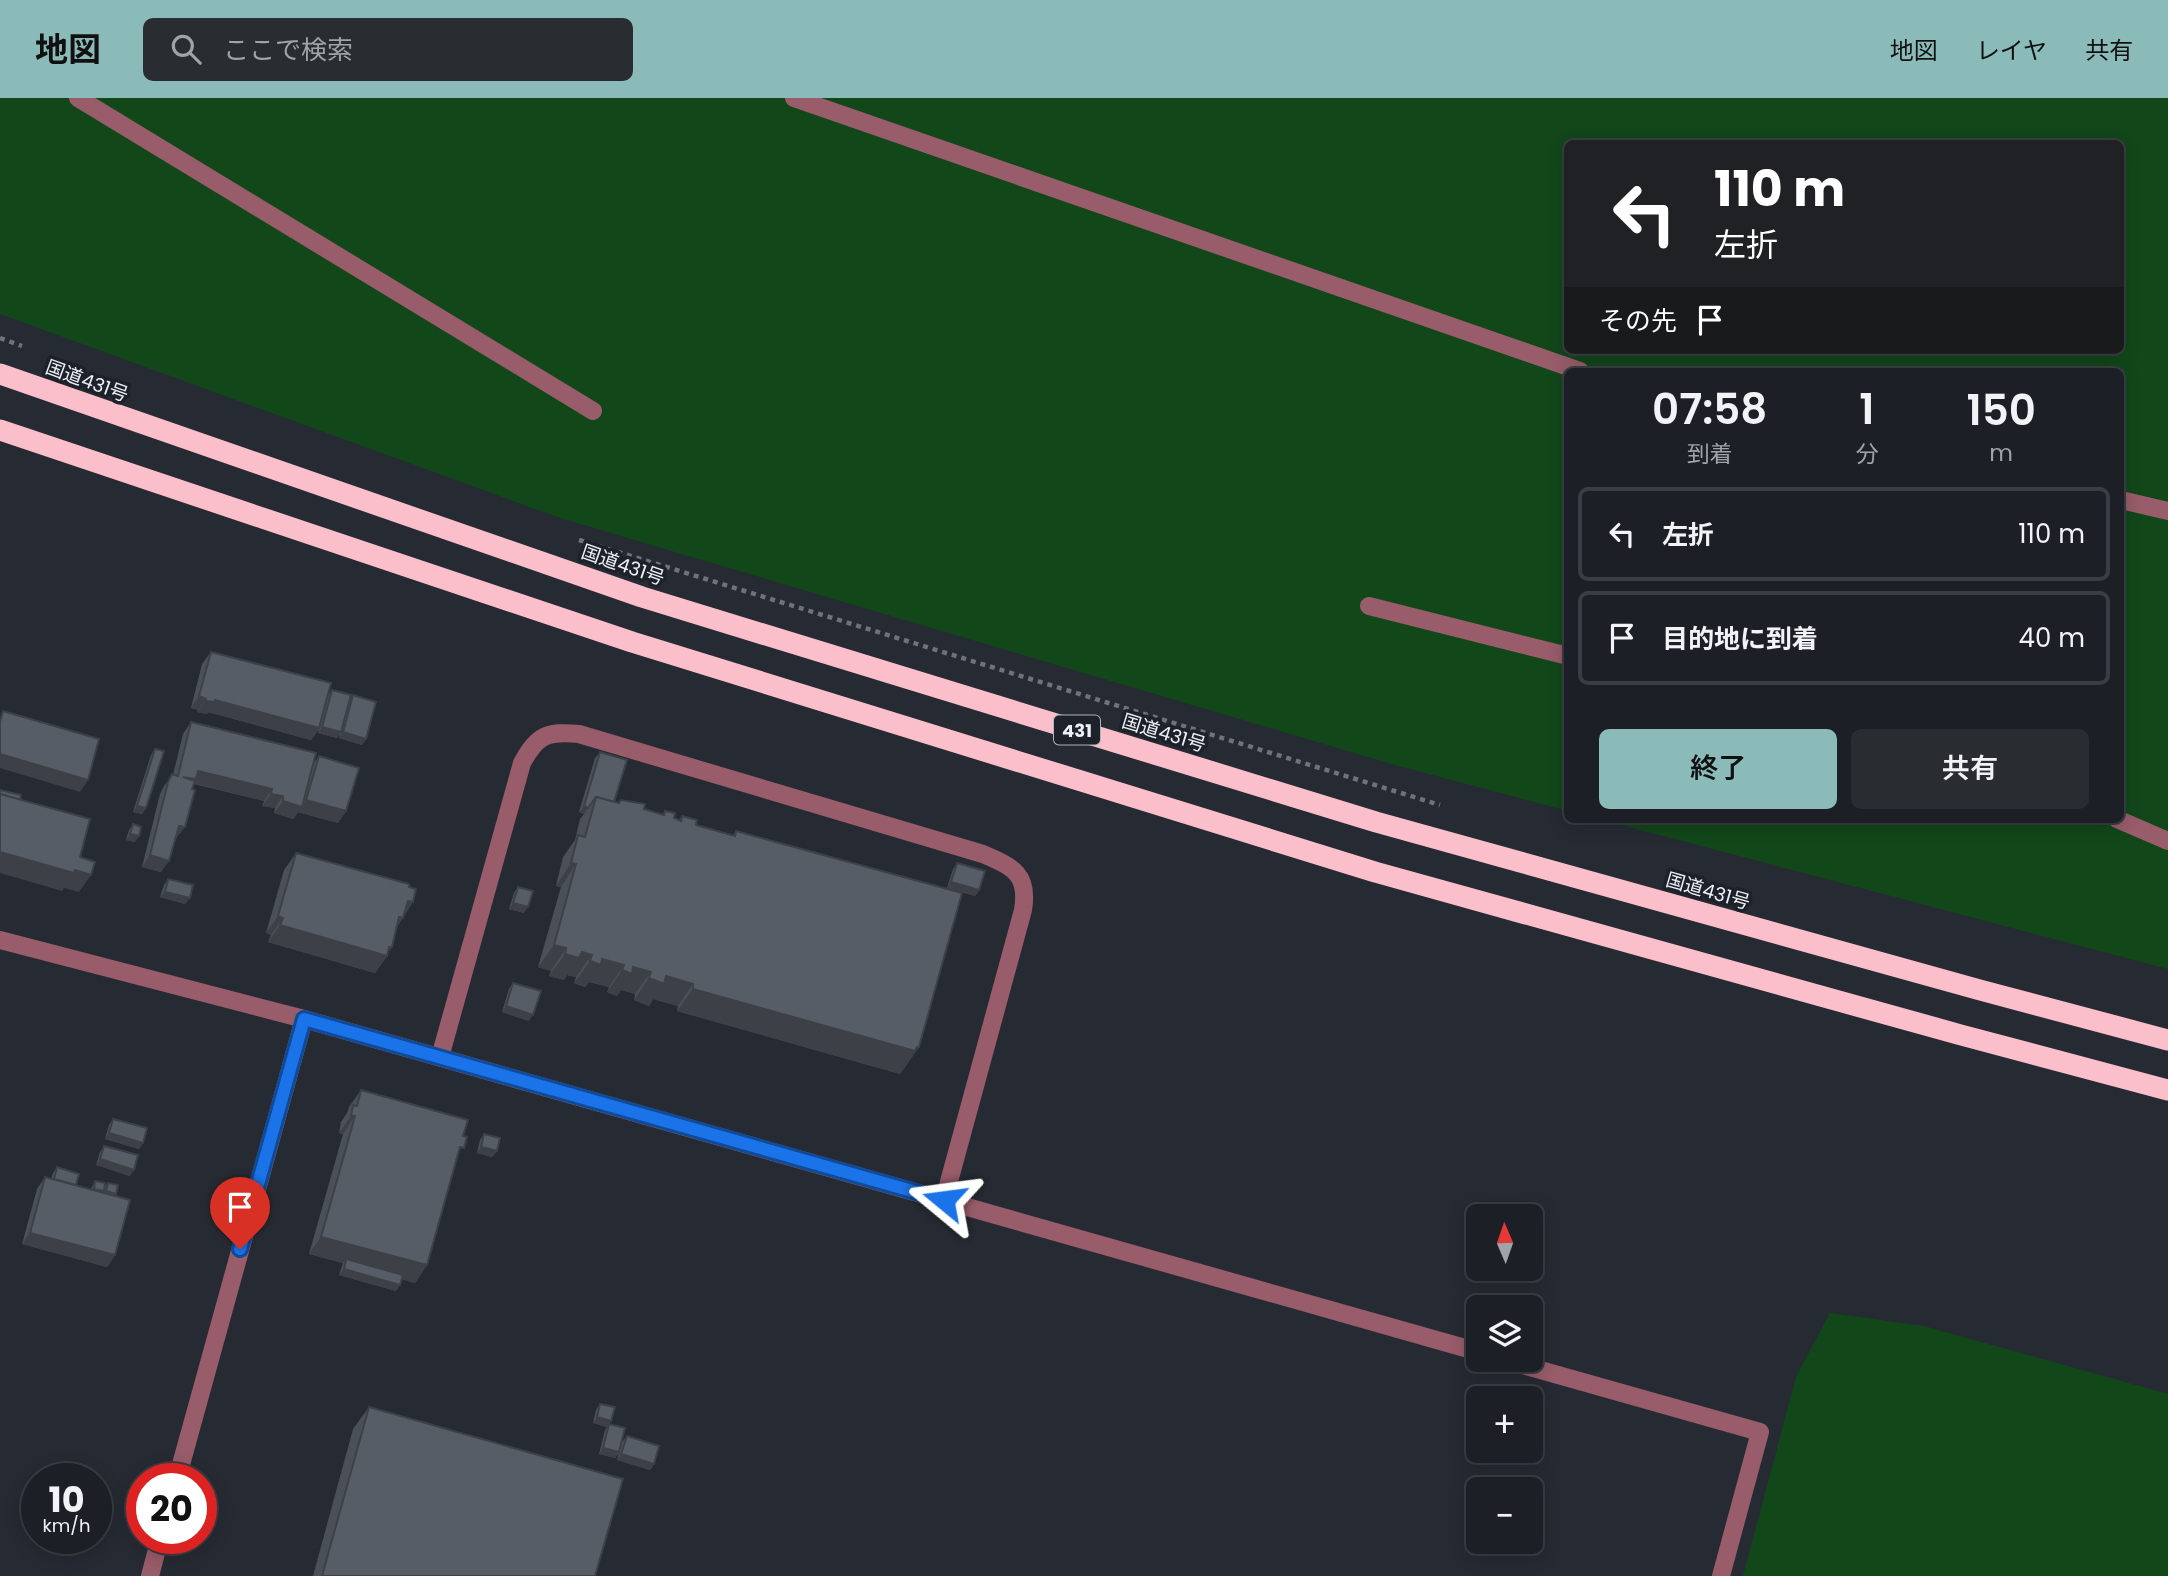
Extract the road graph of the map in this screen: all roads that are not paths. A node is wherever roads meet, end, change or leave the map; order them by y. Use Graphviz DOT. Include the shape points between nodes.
graph roads {
  1 [pos="78,98"];
  2 [pos="794,98"];
  3 [pos="1571,368"];
  4 [pos="0,374"];
  5 [pos="593,411"];
  6 [pos="0,430"];
  7 [pos="2124,501"];
  8 [pos="2168,510"];
  9 [pos="1368,607"];
  10 [pos="1564,655"];
  11 [pos="2124,822"];
  12 [pos="2168,841"];
  13 [pos="0,940"];
  14 [pos="304,1019"];
  15 [pos="2168,1040"];
  16 [pos="440,1058"];
  17 [pos="2168,1090"];
  18 [pos="944,1200"];
  19 [pos="1466,1348"];
  20 [pos="1543,1371"];
  21 [pos="181,1463"];
  22 [pos="156,1554"];
  23 [pos="150,1576"];
  24 [pos="1721,1576"];
  1 -- 5 [label="lane"];
  2 -- 3 [label="lane"];
  4 -- 15 [label="highway, 国道431号 / 431" via="642,597 1376,822"];
  6 -- 17 [label="highway, 431" via="632,642 1375,872"];
  7 -- 8 [label="lane"];
  9 -- 10 [label="lane"];
  11 -- 12 [label="lane"];
  13 -- 14 [label="lane"];
  14 -- 16 [label="lane"];
  14 -- 21 [label="lane"];
  16 -- 18 [label="lane"];
  16 -- 18 [label="lane" via="522,763 531,746 545,735 579,734 983,854 1009,865 1024,881 1023,910"];
  18 -- 19 [label="lane"];
  20 -- 24 [label="lane" via="1760,1433"];
  22 -- 23 [label="lane"];
}
